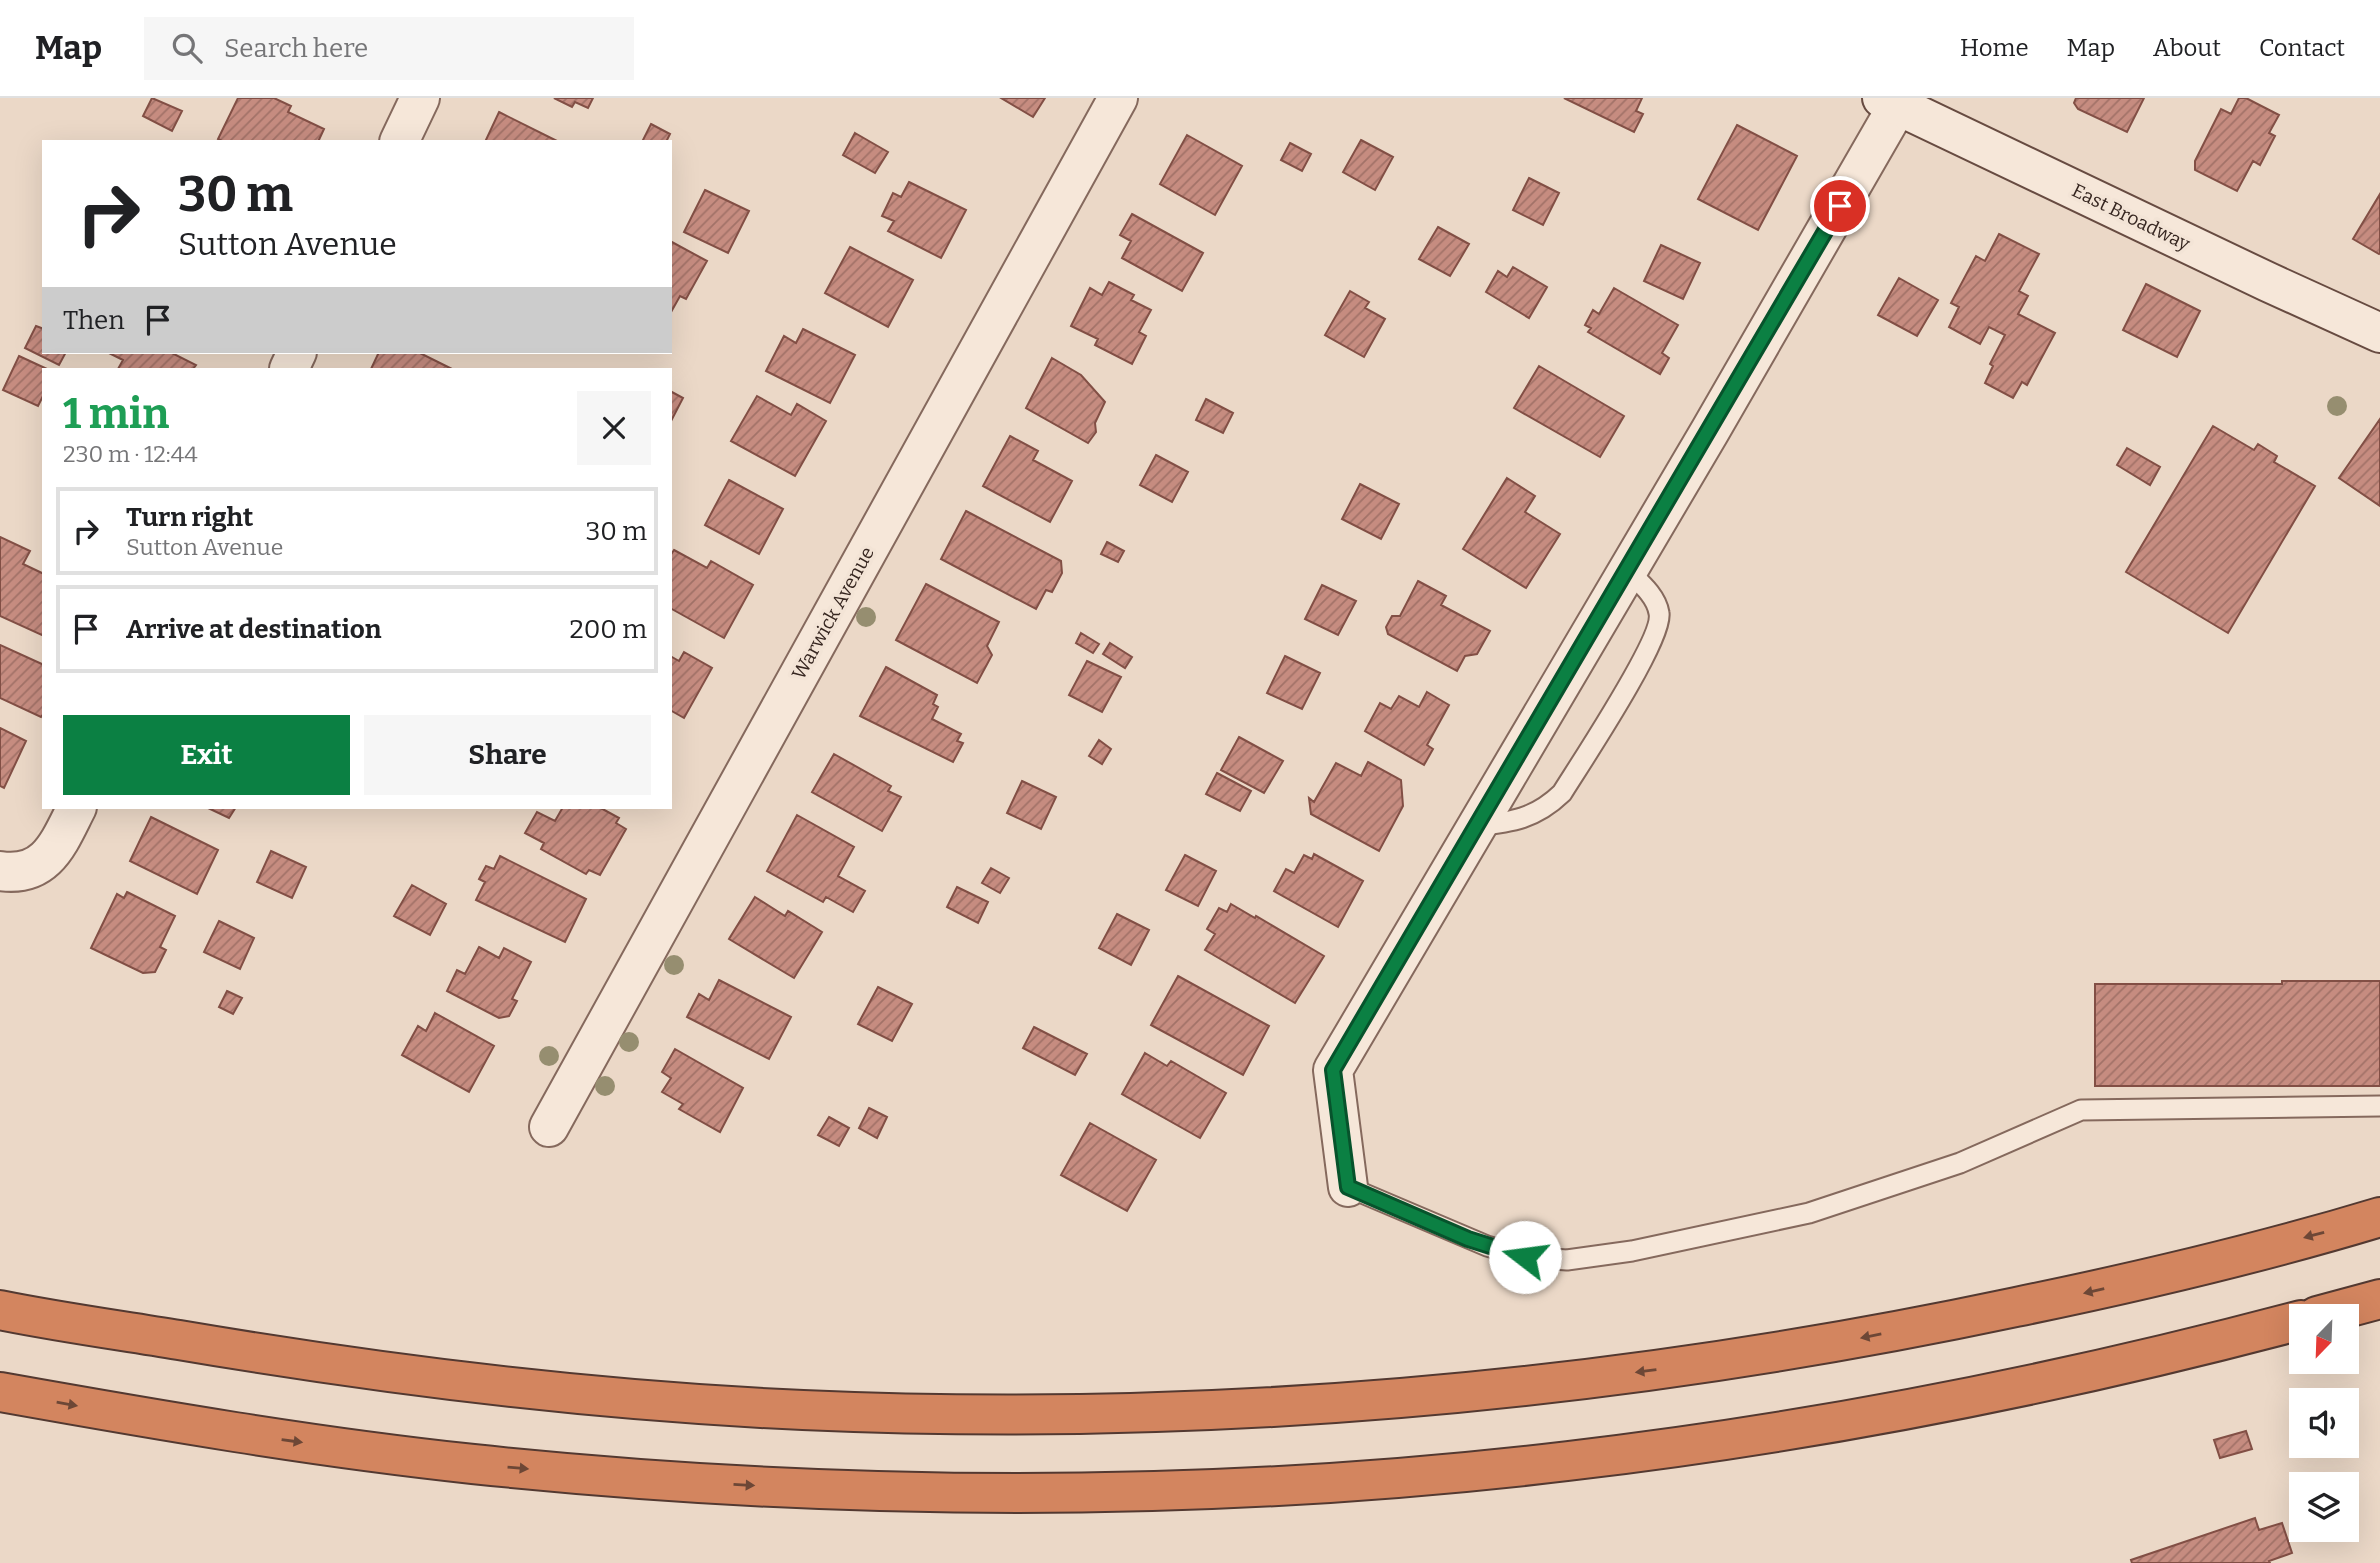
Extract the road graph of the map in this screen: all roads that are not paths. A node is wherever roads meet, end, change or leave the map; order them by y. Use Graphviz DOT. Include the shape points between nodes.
graph roads {
  1 [pos="420,98"];
  2 [pos="1118,98"];
  3 [pos="1890,102"];
  4 [pos="400,140"];
  5 [pos="2380,333"];
  6 [pos="1627,570"];
  7 [pos="76,809"];
  8 [pos="1476,826"];
  9 [pos="14,871"];
  10 [pos="2380,1106"];
  11 [pos="549,1127"];
  12 [pos="1348,1187"];
  13 [pos="2380,1217"];
  14 [pos="2380,1299"];
  15 [pos="2359,1305"];
  16 [pos="0,1310"];
  17 [pos="2289,1323"];
  18 [pos="0,1392"];
  1 -- 4 [label="street"];
  2 -- 11 [label="street, Warwick Avenue"];
  3 -- 5 [label="street, East Broadway"];
  3 -- 6 [label="street"];
  6 -- 8 [label="street"];
  6 -- 8 [label="lane" via="1653,597 1659,614 1657,632 1644,657 1562,793 1527,817"];
  7 -- 9 [label="street" via="52,853 43,862"];
  8 -- 12 [label="street" via="1333,1070"];
  10 -- 12 [label="lane" via="2081,1110 1959,1163 1809,1213 1632,1251 1567,1260 1525,1257 1487,1247"];
  13 -- 16 [label="highway, one-way" via="2088,1292 1811,1347 1509,1388 1222,1409 948,1413 661,1402 375,1370"];
  14 -- 15 [label="highway"];
  18 -- 17 [label="highway, one-way" via="335,1447 610,1476 881,1490 1156,1490 1430,1475 1701,1444 1969,1398"];
}
